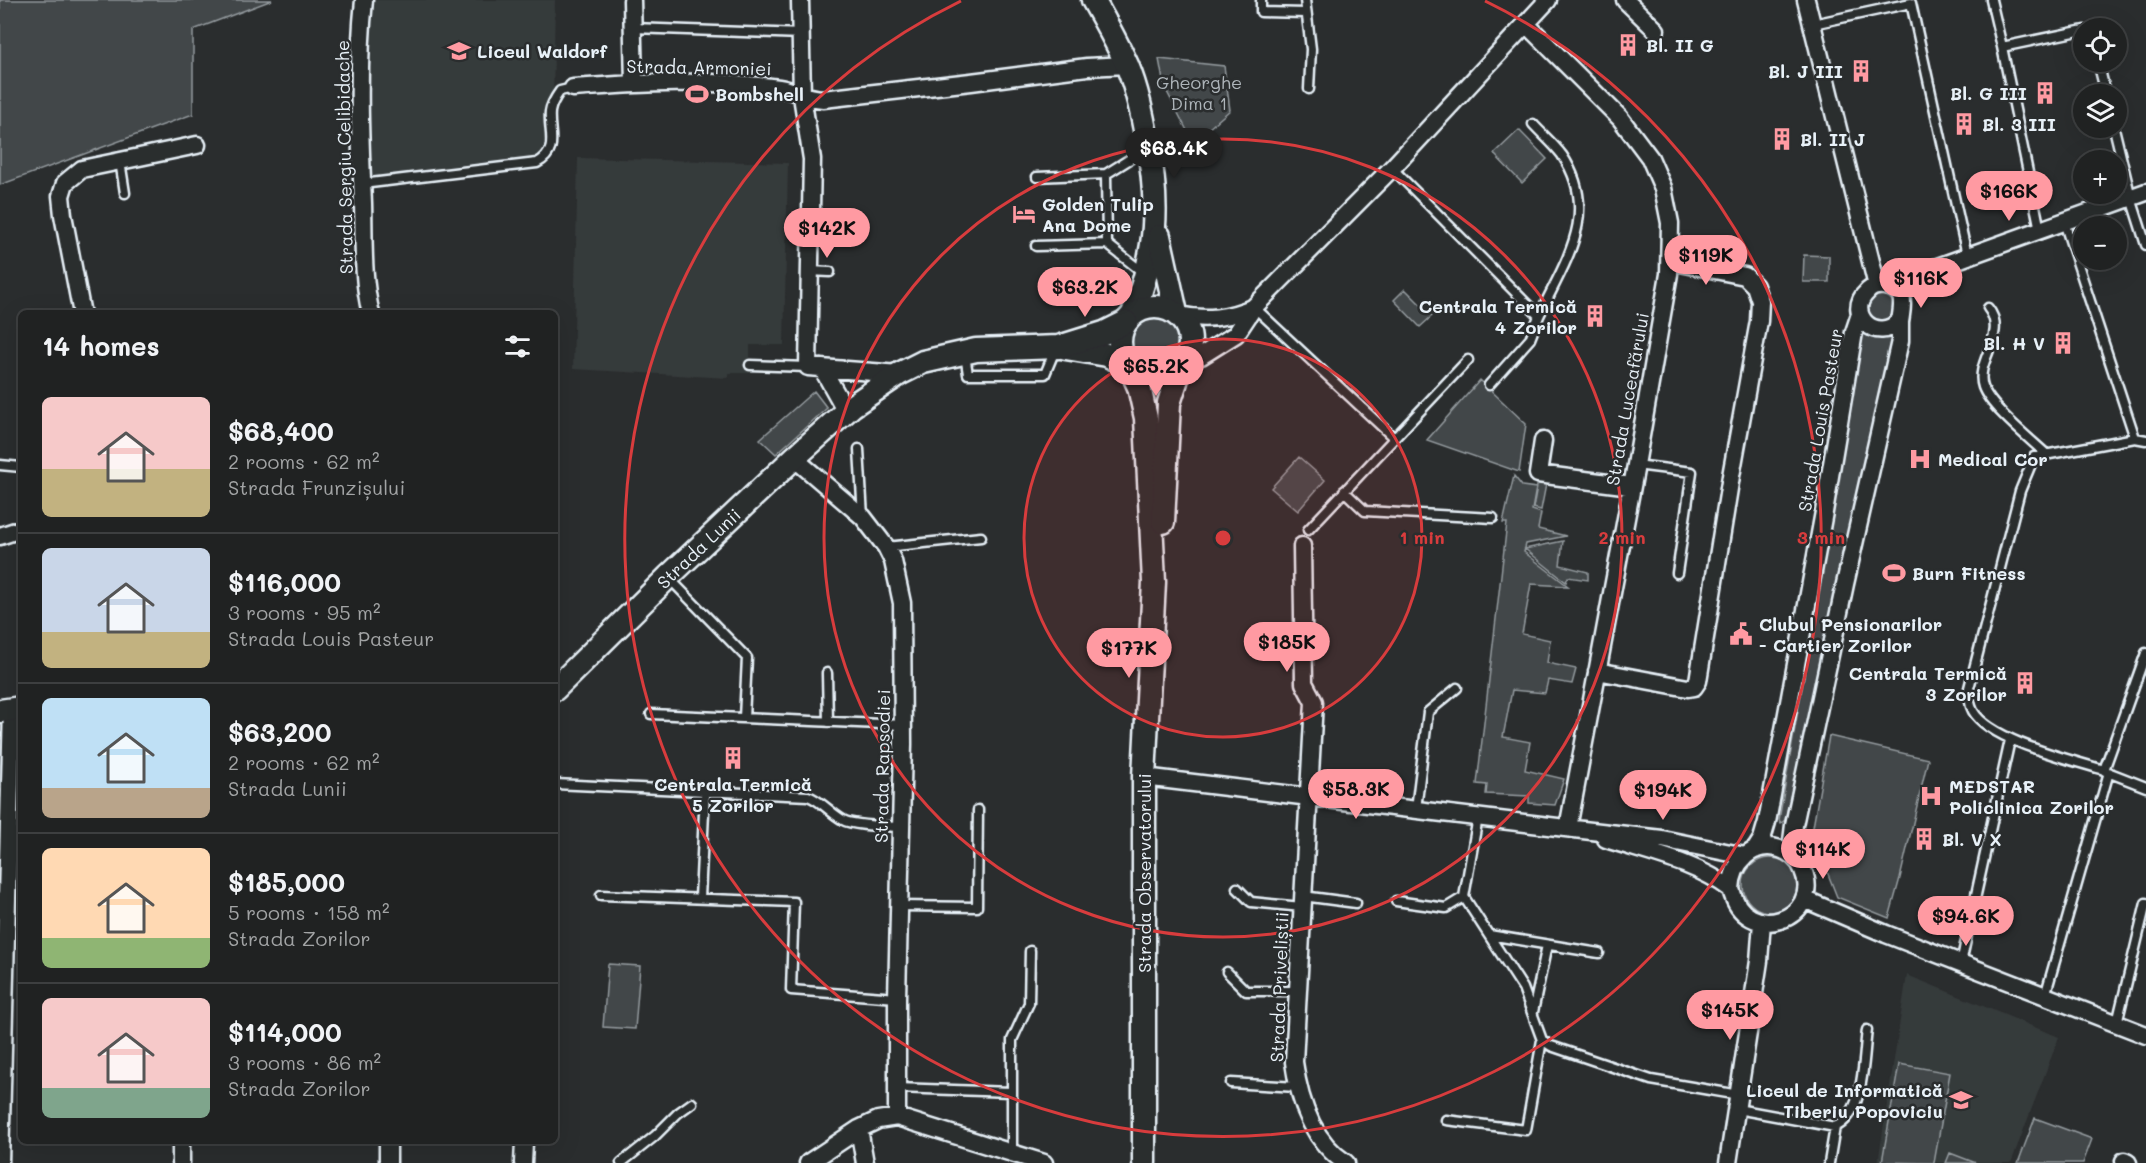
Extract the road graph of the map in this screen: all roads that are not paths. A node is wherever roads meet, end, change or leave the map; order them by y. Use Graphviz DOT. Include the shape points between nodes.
graph roads {
  1 [pos="364,0"];
  2 [pos="632,0"];
  3 [pos="800,0"];
  4 [pos="1094,0"];
  5 [pos="1262,0"];
  6 [pos="1305,0"];
  7 [pos="1548,0"];
  8 [pos="1625,0"];
  9 [pos="1806,0"];
  10 [pos="1990,0"];
  11 [pos="1306,13"];
  12 [pos="1526,24"];
  13 [pos="1813,24"];
  14 [pos="633,28"];
  15 [pos="1656,30"];
  16 [pos="2073,32"];
  17 [pos="802,34"];
  18 [pos="2002,47"];
  19 [pos="1127,65"];
  20 [pos="634,84"];
  21 [pos="573,88"];
  22 [pos="1309,88"];
  23 [pos="802,96"];
  24 [pos="1533,124"];
  25 [pos="2118,138"];
  26 [pos="197,145"];
  27 [pos="1149,147"];
  28 [pos="120,161"];
  29 [pos="1392,168"];
  30 [pos="1106,174"];
  31 [pos="1037,177"];
  32 [pos="362,184"];
  33 [pos="125,193"];
  34 [pos="2138,195"];
  35 [pos="1156,215"];
  36 [pos="2064,222"];
  37 [pos="2040,230"];
  38 [pos="1107,243"];
  39 [pos="2146,245"];
  40 [pos="1036,246"];
  41 [pos="1967,255"];
  42 [pos="1670,261"];
  43 [pos="810,272"];
  44 [pos="830,272"];
  45 [pos="1146,275"];
  46 [pos="1877,286"];
  47 [pos="1897,291"];
  48 [pos="1254,307"];
  49 [pos="1988,308"];
  50 [pos="81,310"];
  51 [pos="370,310"];
  52 [pos="1178,314"];
  53 [pos="1860,314"];
  54 [pos="1539,316"];
  55 [pos="1130,318"];
  56 [pos="1900,320"];
  57 [pos="1058,347"];
  58 [pos="1468,360"];
  59 [pos="750,365"];
  60 [pos="1182,365"];
  61 [pos="1129,366"];
  62 [pos="815,367"];
  63 [pos="899,374"];
  64 [pos="1489,385"];
  65 [pos="846,411"];
  66 [pos="1394,438"];
  67 [pos="2135,438"];
  68 [pos="2146,440"];
  69 [pos="1543,441"];
  70 [pos="859,449"];
  71 [pos="2047,455"];
  72 [pos="794,458"];
  73 [pos="0,465"];
  74 [pos="1636,465"];
  75 [pos="18,467"];
  76 [pos="1631,486"];
  77 [pos="1344,491"];
  78 [pos="863,517"];
  79 [pos="1493,518"];
  80 [pos="18,530"];
  81 [pos="0,536"];
  82 [pos="981,537"];
  83 [pos="1305,538"];
  84 [pos="886,548"];
  85 [pos="1677,573"];
  86 [pos="668,577"];
  87 [pos="1154,582"];
  88 [pos="2146,654"];
  89 [pos="1597,671"];
  90 [pos="827,673"];
  91 [pos="558,686"];
  92 [pos="1457,688"];
  93 [pos="11,709"];
  94 [pos="651,714"];
  95 [pos="744,718"];
  96 [pos="828,722"];
  97 [pos="903,725"];
  98 [pos="2010,740"];
  99 [pos="2107,771"];
  100 [pos="1144,777"];
  101 [pos="558,784"];
  102 [pos="2146,787"];
  103 [pos="705,791"];
  104 [pos="1308,797"];
  105 [pos="1416,809"];
  106 [pos="978,810"];
  107 [pos="1478,817"];
  108 [pos="901,827"];
  109 [pos="1571,829"];
  110 [pos="1750,853"];
  111 [pos="1794,857"];
  112 [pos="1237,888"];
  113 [pos="1731,889"];
  114 [pos="602,895"];
  115 [pos="1464,897"];
  116 [pos="700,898"];
  117 [pos="1804,899"];
  118 [pos="1302,902"];
  119 [pos="1396,902"];
  120 [pos="1356,903"];
  121 [pos="2146,903"];
  122 [pos="899,906"];
  123 [pos="1762,922"];
  124 [pos="2143,930"];
  125 [pos="1489,935"];
  126 [pos="1547,945"];
  127 [pos="1030,951"];
  128 [pos="1599,953"];
  129 [pos="1961,963"];
  130 [pos="1227,972"];
  131 [pos="1298,991"];
  132 [pos="2045,996"];
  133 [pos="897,999"];
  134 [pos="1532,1013"];
  135 [pos="2117,1023"];
  136 [pos="1867,1030"];
  137 [pos="2146,1035"];
  138 [pos="1542,1040"];
  139 [pos="1230,1083"];
  140 [pos="1297,1087"];
  141 [pos="896,1088"];
  142 [pos="1011,1092"];
  143 [pos="1738,1102"];
  144 [pos="692,1103"];
  145 [pos="897,1118"];
  146 [pos="1446,1120"];
  147 [pos="1835,1127"];
  148 [pos="859,1129"];
  149 [pos="181,1144"];
  150 [pos="388,1144"];
  151 [pos="524,1144"];
  152 [pos="1012,1152"];
  153 [pos="0,1163"];
  154 [pos="181,1163"];
  155 [pos="388,1163"];
  156 [pos="523,1163"];
  157 [pos="621,1163"];
  158 [pos="808,1163"];
  159 [pos="865,1163"];
  160 [pos="1044,1163"];
  161 [pos="1144,1163"];
  162 [pos="1346,1163"];
  163 [pos="1728,1163"];
  164 [pos="1829,1163"];
  1 -- 32 [label="street, Strada Sergiu Celibidache" via="359,44"];
  2 -- 14 [label="street"];
  3 -- 17 [label="street"];
  4 -- 19 [label="main road"];
  5 -- 11 [label="lane" via="1261,12"];
  6 -- 11 [label="lane"];
  7 -- 12 [label="street"];
  8 -- 15 [label="street"];
  9 -- 13 [label="street"];
  10 -- 18 [label="lane"];
  11 -- 22 [label="lane" via="1311,49"];
  12 -- 29 [label="street"];
  12 -- 42 [label="street, Strada Luceafărului" via="1620,118 1650,158 1663,188 1670,223"];
  13 -- 41 [label="lane" via="1911,3"];
  13 -- 46 [label="street"];
  14 -- 17 [label="lane"];
  14 -- 20 [label="street"];
  16 -- 18 [label="lane"];
  17 -- 23 [label="street"];
  18 -- 37 [label="lane"];
  19 -- 23 [label="street, Strada Armoniei" via="1087,66 823,99"];
  19 -- 27 [label="main road"];
  20 -- 21 [label="street, Strada Armoniei"];
  20 -- 23 [label="street, Strada Armoniei" via="749,85 781,88"];
  21 -- 32 [label="lane, Strada Armoniei" via="560,91 553,101 550,150 537,163"];
  23 -- 43 [label="street" via="812,159"];
  24 -- 54 [label="lane" via="1561,154 1580,198 1575,236"];
  25 -- 34 [label="lane"];
  26 -- 28 [label="street"];
  27 -- 30 [label="lane"];
  27 -- 35 [label="main road"];
  28 -- 33 [label="lane"];
  28 -- 50 [label="street" via="82,169 65,183 61,196"];
  29 -- 48 [label="street"];
  29 -- 54 [label="lane"];
  30 -- 31 [label="lane"];
  30 -- 38 [label="lane"];
  32 -- 51 [label="street, Strada Sergiu Celibidache"];
  34 -- 36 [label="street"];
  34 -- 39 [label="lane"];
  35 -- 45 [label="main road"];
  35 -- 52 [label="main road"];
  36 -- 37 [label="street"];
  36 -- 67 [label="lane"];
  37 -- 41 [label="street"];
  38 -- 40 [label="lane"];
  38 -- 45 [label="lane"];
  41 -- 47 [label="street" via="1917,276"];
  42 -- 74 [label="street, Strada Luceafărului"];
  42 -- 89 [label="street" via="1745,276 1755,286 1760,301 1698,681 1688,688"];
  43 -- 44 [label="lane"];
  43 -- 62 [label="street"];
  45 -- 55 [label="main road"];
  46 -- 47 [label="street"];
  46 -- 53 [label="street, Strada Louis Pasteur" via="1860,300"];
  47 -- 56 [label="street" via="1903,303"];
  48 -- 52 [label="street" via="1213,318"];
  48 -- 60 [label="street" via="1236,334"];
  48 -- 66 [label="lane"];
  49 -- 71 [label="lane" via="1995,327 1982,384 1988,398"];
  52 -- 55 [label="main road" via="1158,306 1145,308"];
  52 -- 60 [label="main road" via="1190,335 1190,347"];
  53 -- 56 [label="street, Strada Louis Pasteur" via="1868,326 1881,330"];
  53 -- 110 [label="street, Strada Louis Pasteur" via="1767,822 1762,839"];
  54 -- 64 [label="lane" via="1530,339"];
  55 -- 57 [label="main road, Strada Lunii" via="1104,333"];
  55 -- 61 [label="main road" via="1122,330 1120,348"];
  56 -- 111 [label="street" via="1900,341 1794,825"];
  57 -- 61 [label="main road, Strada Lunii" via="1107,355"];
  57 -- 63 [label="main road, Strada Lunii" via="964,352"];
  58 -- 66 [label="lane"];
  59 -- 62 [label="lane"];
  60 -- 61 [label="main road" via="1157,377 1142,375"];
  60 -- 87 [label="main road, Strada Observatorului" via="1169,403 1161,552"];
  61 -- 87 [label="main road, Strada Observatorului" via="1146,418"];
  62 -- 63 [label="street"];
  62 -- 65 [label="street"];
  63 -- 65 [label="main road, Strada Lunii"];
  65 -- 72 [label="main road, Strada Lunii"];
  66 -- 77 [label="lane"];
  67 -- 68 [label="lane"];
  67 -- 71 [label="lane"];
  69 -- 76 [label="street" via="1538,474"];
  70 -- 78 [label="lane"];
  71 -- 98 [label="lane" via="2034,457 2020,490 1969,688 1972,710 1979,719"];
  72 -- 78 [label="street, Strada Rapsodiei"];
  72 -- 86 [label="main road, Strada Lunii"];
  73 -- 75 [label="lane"];
  74 -- 76 [label="street, Strada Luceafărului"];
  74 -- 85 [label="lane" via="1692,472"];
  76 -- 89 [label="street, Strada Luceafărului"];
  77 -- 79 [label="lane" via="1365,512"];
  77 -- 83 [label="lane"];
  78 -- 84 [label="street, Strada Rapsodiei"];
  80 -- 81 [label="street"];
  82 -- 84 [label="lane"];
  83 -- 104 [label="street, Strada Priveliștii" via="1304,683 1314,702"];
  84 -- 97 [label="street, Strada Rapsodiei" via="893,561 902,603"];
  86 -- 91 [label="main road, Strada Lunii"];
  86 -- 95 [label="lane" via="747,658"];
  87 -- 100 [label="main road, Strada Observatorului"];
  88 -- 99 [label="lane"];
  89 -- 109 [label="street, Strada Luceafărului"];
  90 -- 96 [label="lane"];
  92 -- 105 [label="lane" via="1428,712"];
  93 -- 153 [label="street"];
  94 -- 95 [label="lane"];
  95 -- 96 [label="lane"];
  96 -- 97 [label="lane"];
  97 -- 108 [label="street, Strada Rapsodiei"];
  98 -- 99 [label="lane"];
  98 -- 129 [label="lane"];
  99 -- 102 [label="lane"];
  99 -- 132 [label="lane"];
  100 -- 104 [label="street"];
  100 -- 161 [label="main road, Strada Observatorului"];
  101 -- 103 [label="lane"];
  103 -- 108 [label="lane" via="808,796 819,800 845,822"];
  103 -- 116 [label="lane"];
  104 -- 105 [label="street"];
  104 -- 118 [label="street, Strada Priveliștii"];
  105 -- 107 [label="street"];
  106 -- 122 [label="lane" via="977,907"];
  107 -- 109 [label="street"];
  107 -- 115 [label="lane"];
  108 -- 122 [label="street, Strada Rapsodiei"];
  109 -- 110 [label="street"];
  109 -- 113 [label="street" via="1700,869"];
  110 -- 111 [label="street" via="1763,848 1779,849"];
  110 -- 113 [label="street" via="1734,871"];
  111 -- 117 [label="street" via="1804,872"];
  112 -- 118 [label="lane" via="1251,902"];
  113 -- 123 [label="street" via="1745,914"];
  114 -- 116 [label="lane"];
  115 -- 119 [label="lane" via="1446,908"];
  115 -- 125 [label="lane"];
  116 -- 133 [label="lane" via="794,902 791,990"];
  117 -- 123 [label="street" via="1787,918"];
  117 -- 129 [label="street"];
  118 -- 120 [label="lane"];
  118 -- 131 [label="street, Strada Priveliștii"];
  121 -- 124 [label="lane"];
  122 -- 133 [label="street, Strada Rapsodiei"];
  123 -- 143 [label="street"];
  124 -- 135 [label="lane"];
  125 -- 126 [label="lane"];
  125 -- 134 [label="lane" via="1523,988"];
  126 -- 128 [label="lane"];
  126 -- 134 [label="lane"];
  127 -- 142 [label="lane" via="1029,1003 1012,1040"];
  129 -- 132 [label="street"];
  130 -- 131 [label="lane" via="1246,991"];
  131 -- 140 [label="street, Strada Priveliștii" via="1294,1062"];
  132 -- 135 [label="street"];
  133 -- 141 [label="street, Strada Rapsodiei"];
  134 -- 138 [label="lane"];
  135 -- 137 [label="street"];
  136 -- 147 [label="lane" via="1855,1108"];
  138 -- 143 [label="lane" via="1651,1080"];
  138 -- 146 [label="lane" via="1526,1130"];
  139 -- 140 [label="lane"];
  140 -- 162 [label="street, Strada Priveliștii" via="1321,1140"];
  141 -- 142 [label="lane"];
  141 -- 145 [label="street, Strada Rapsodiei"];
  142 -- 152 [label="lane"];
  143 -- 147 [label="lane"];
  143 -- 163 [label="street"];
  144 -- 157 [label="lane"];
  145 -- 148 [label="street" via="878,1120"];
  145 -- 152 [label="street"];
  147 -- 164 [label="lane"];
  148 -- 158 [label="street"];
  148 -- 159 [label="street"];
  149 -- 154 [label="street"];
  150 -- 155 [label="street"];
  151 -- 156 [label="street"];
  152 -- 160 [label="street"];
}
